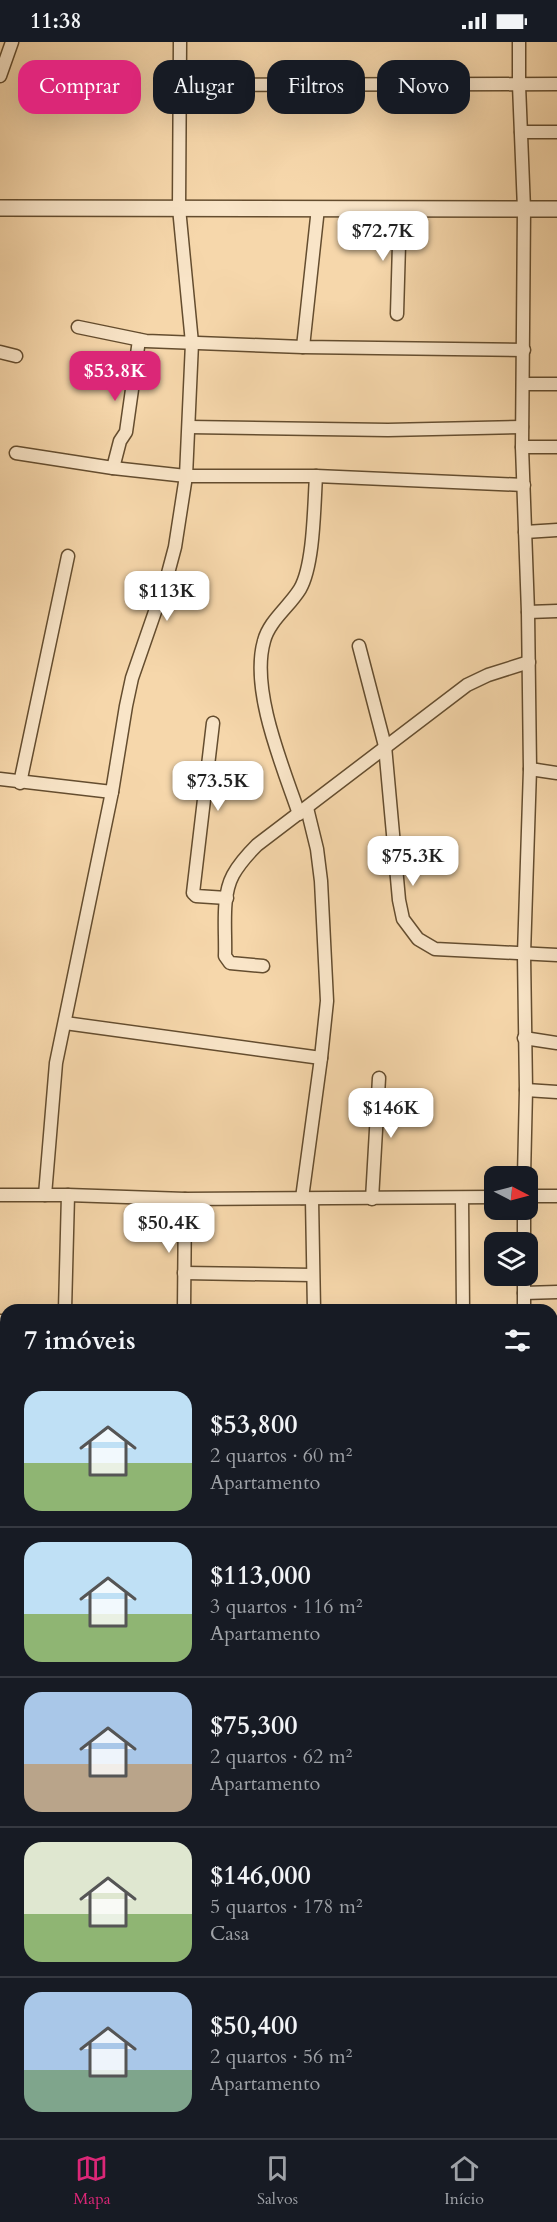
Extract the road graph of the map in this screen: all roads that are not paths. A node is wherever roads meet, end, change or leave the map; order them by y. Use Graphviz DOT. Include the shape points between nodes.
graph roads {
  1 [pos="180,42"];
  2 [pos="519,42"];
  3 [pos="7,48"];
  4 [pos="180,60"];
  5 [pos="0,76"];
  6 [pos="557,84"];
  7 [pos="255,85"];
  8 [pos="519,85"];
  9 [pos="180,114"];
  10 [pos="520,132"];
  11 [pos="557,132"];
  12 [pos="0,208"];
  13 [pos="179,208"];
  14 [pos="318,208"];
  15 [pos="524,209"];
  16 [pos="557,209"];
  17 [pos="400,210"];
  18 [pos="396,314"];
  19 [pos="78,327"];
  20 [pos="139,340"];
  21 [pos="192,343"];
  22 [pos="303,347"];
  23 [pos="524,350"];
  24 [pos="0,352"];
  25 [pos="16,356"];
  26 [pos="523,384"];
  27 [pos="557,384"];
  28 [pos="189,427"];
  29 [pos="522,428"];
  30 [pos="522,447"];
  31 [pos="557,447"];
  32 [pos="16,453"];
  33 [pos="113,468"];
  34 [pos="186,476"];
  35 [pos="316,476"];
  36 [pos="524,485"];
  37 [pos="557,530"];
  38 [pos="525,532"];
  39 [pos="68,556"];
  40 [pos="557,611"];
  41 [pos="528,612"];
  42 [pos="359,646"];
  43 [pos="529,662"];
  44 [pos="213,723"];
  45 [pos="385,746"];
  46 [pos="530,769"];
  47 [pos="557,773"];
  48 [pos="0,780"];
  49 [pos="20,783"];
  50 [pos="112,792"];
  51 [pos="303,811"];
  52 [pos="227,898"];
  53 [pos="524,954"];
  54 [pos="557,955"];
  55 [pos="263,966"];
  56 [pos="65,1023"];
  57 [pos="525,1038"];
  58 [pos="557,1043"];
  59 [pos="321,1058"];
  60 [pos="379,1078"];
  61 [pos="526,1090"];
  62 [pos="557,1092"];
  63 [pos="524,1166"];
  64 [pos="0,1195"];
  65 [pos="45,1195"];
  66 [pos="69,1195"];
  67 [pos="538,1196"];
  68 [pos="557,1196"];
  69 [pos="484,1197"];
  70 [pos="307,1198"];
  71 [pos="462,1198"];
  72 [pos="185,1199"];
  73 [pos="372,1199"];
  74 [pos="184,1273"];
  75 [pos="312,1275"];
  76 [pos="524,1286"];
  77 [pos="557,1292"];
  78 [pos="524,1293"];
  79 [pos="65,1304"];
  80 [pos="184,1304"];
  81 [pos="314,1304"];
  82 [pos="463,1304"];
  83 [pos="524,1304"];
  1 -- 4 [label="street"];
  2 -- 8 [label="street"];
  3 -- 5 [label="street"];
  6 -- 8 [label="street"];
  7 -- 8 [label="street"];
  8 -- 10 [label="street"];
  9 -- 13 [label="street"];
  10 -- 11 [label="street"];
  10 -- 15 [label="street"];
  12 -- 13 [label="street"];
  13 -- 14 [label="street"];
  13 -- 21 [label="street"];
  14 -- 17 [label="street"];
  14 -- 22 [label="street"];
  15 -- 16 [label="street"];
  15 -- 17 [label="street"];
  15 -- 23 [label="street"];
  17 -- 18 [label="street"];
  19 -- 20 [label="street"];
  20 -- 21 [label="street"];
  20 -- 33 [label="street" via="126,432"];
  21 -- 22 [label="street"];
  21 -- 28 [label="street"];
  22 -- 23 [label="street"];
  23 -- 26 [label="street"];
  24 -- 25 [label="street"];
  26 -- 27 [label="street"];
  26 -- 29 [label="street"];
  28 -- 29 [label="street"];
  28 -- 34 [label="street"];
  29 -- 30 [label="street"];
  30 -- 31 [label="street"];
  30 -- 36 [label="street"];
  32 -- 33 [label="street"];
  33 -- 34 [label="street"];
  34 -- 35 [label="street"];
  34 -- 50 [label="street" via="167,577 132,678"];
  35 -- 36 [label="street"];
  35 -- 51 [label="street" via="307,568 300,588 264,640 261,658 266,713"];
  36 -- 38 [label="street"];
  37 -- 38 [label="street"];
  38 -- 41 [label="street"];
  39 -- 49 [label="street"];
  40 -- 41 [label="street"];
  41 -- 43 [label="street"];
  42 -- 45 [label="street"];
  43 -- 45 [label="street" via="467,685"];
  43 -- 46 [label="street"];
  44 -- 52 [label="street" via="193,893"];
  45 -- 51 [label="street"];
  45 -- 53 [label="street" via="404,919 418,939 435,949"];
  46 -- 47 [label="street"];
  46 -- 53 [label="street"];
  48 -- 49 [label="street"];
  49 -- 50 [label="street"];
  50 -- 56 [label="street"];
  51 -- 52 [label="street" via="256,845 232,877"];
  51 -- 59 [label="street" via="317,849 321,881 327,1001"];
  52 -- 55 [label="street" via="227,960"];
  53 -- 54 [label="street"];
  53 -- 57 [label="street"];
  56 -- 59 [label="street"];
  56 -- 65 [label="street" via="56,1063"];
  57 -- 58 [label="street"];
  57 -- 61 [label="street"];
  59 -- 70 [label="street"];
  60 -- 73 [label="street"];
  61 -- 62 [label="street"];
  61 -- 63 [label="street"];
  64 -- 65 [label="street"];
  65 -- 66 [label="street"];
  66 -- 72 [label="street"];
  66 -- 79 [label="street"];
  67 -- 68 [label="street"];
  69 -- 71 [label="street"];
  70 -- 72 [label="street"];
  70 -- 73 [label="street"];
  70 -- 75 [label="street"];
  71 -- 73 [label="street"];
  71 -- 82 [label="street"];
  72 -- 74 [label="street"];
  74 -- 75 [label="street"];
  74 -- 80 [label="street"];
  75 -- 81 [label="street"];
  76 -- 78 [label="street"];
  77 -- 78 [label="street"];
  78 -- 83 [label="street"];
}
